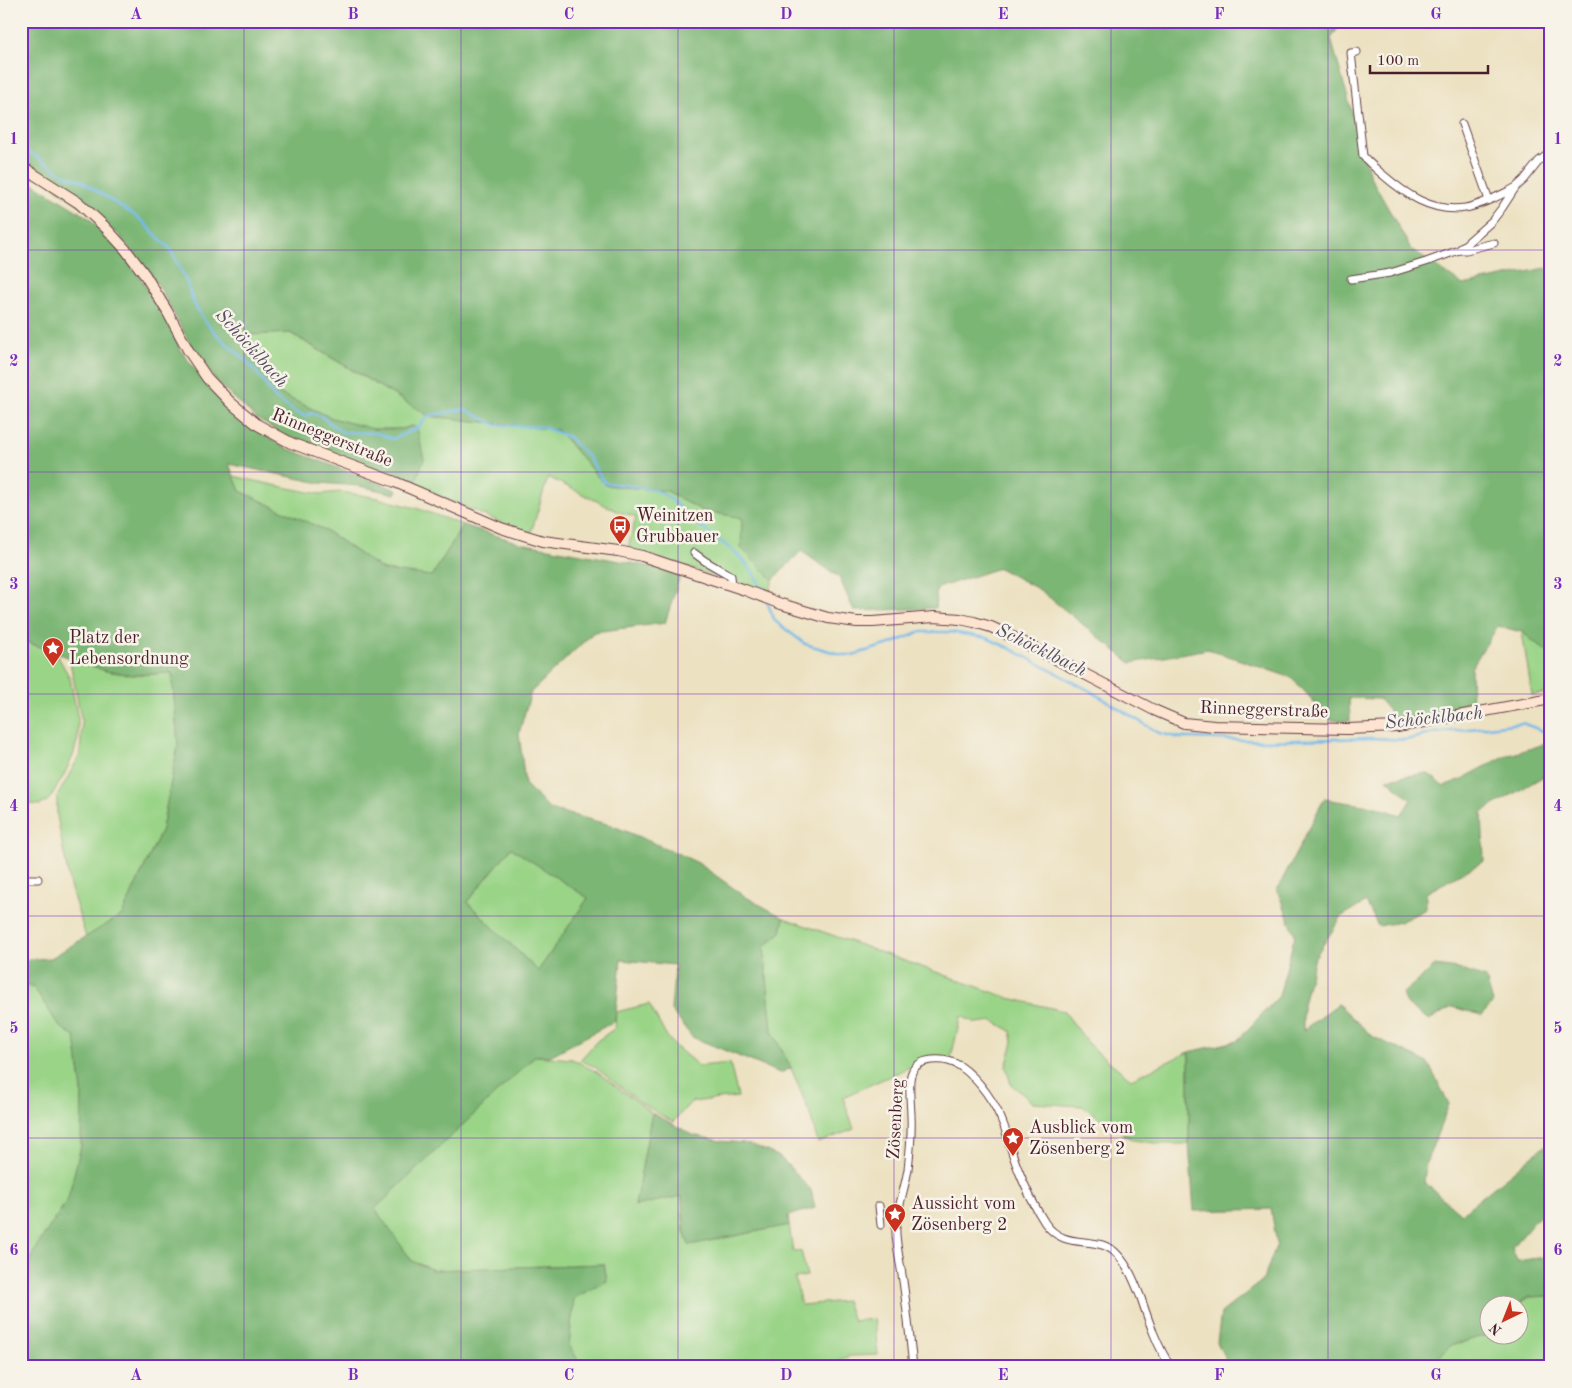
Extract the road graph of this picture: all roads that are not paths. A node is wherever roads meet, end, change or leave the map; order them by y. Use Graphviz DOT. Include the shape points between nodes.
graph roads {
  1 [pos="1357,52"];
  2 [pos="1462,124"];
  3 [pos="1551,152"];
  4 [pos="21,166"];
  5 [pos="1515,188"];
  6 [pos="1489,200"];
  7 [pos="1494,243"];
  8 [pos="1459,250"];
  9 [pos="1351,279"];
  10 [pos="694,552"];
  11 [pos="732,586"];
  12 [pos="1551,699"];
  13 [pos="38,879"];
  14 [pos="21,882"];
  15 [pos="879,1206"];
  16 [pos="880,1225"];
  17 [pos="913,1367"];
  18 [pos="1171,1367"];
  1 -- 6 [label="street" via="1351,53 1363,156 1368,162 1400,191 1423,203 1462,208"];
  2 -- 6 [label="street"];
  3 -- 5 [label="street"];
  4 -- 11 [label="main road, Rinneggerstraße" via="79,203 105,227 145,275 207,378 258,425 291,443 395,482 501,528 544,540 642,556"];
  5 -- 6 [label="street"];
  5 -- 8 [label="street" via="1492,221"];
  7 -- 8 [label="street"];
  8 -- 9 [label="street" via="1390,273"];
  10 -- 11 [label="street" via="731,576"];
  11 -- 12 [label="main road, Rinneggerstraße" via="820,616 857,622 934,617 992,627 1184,723 1347,729 1397,726"];
  13 -- 14 [label="street"];
  15 -- 16 [label="street"];
  17 -- 18 [label="street, Zösenberg" via="896,1229 908,1170 912,1124 911,1074 924,1062 938,1058 960,1066 993,1104 1030,1196 1053,1232 1070,1241 1108,1247 1117,1254 1135,1283 1162,1354"];
}
